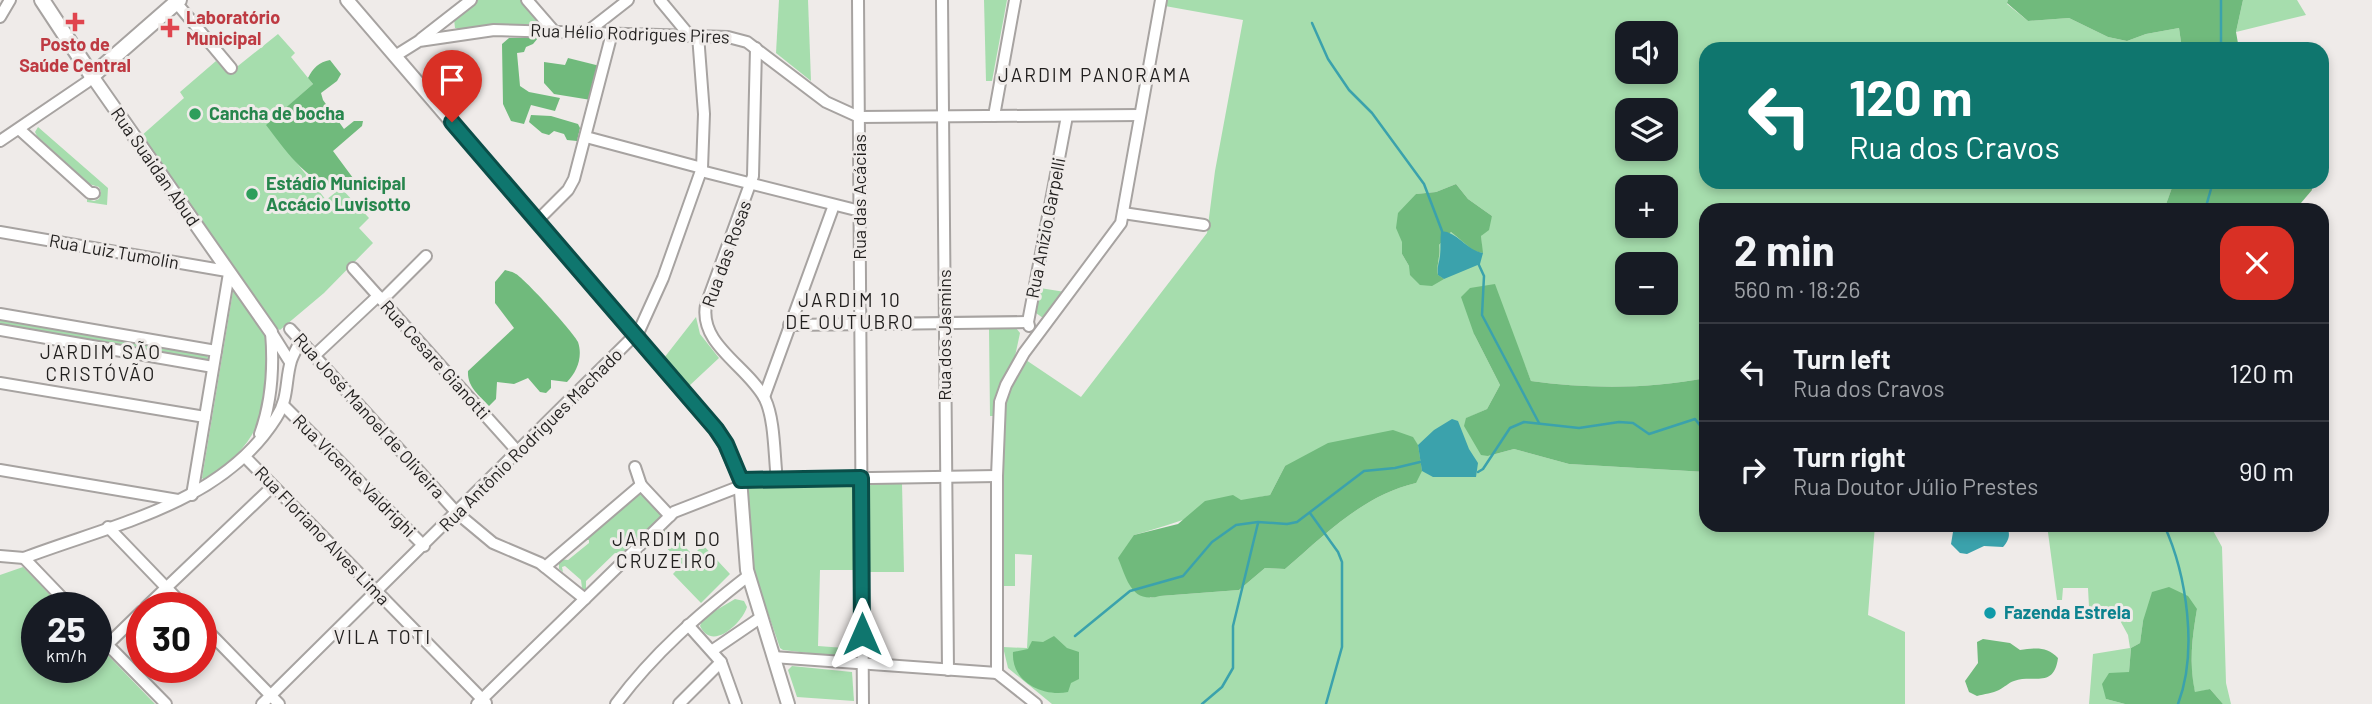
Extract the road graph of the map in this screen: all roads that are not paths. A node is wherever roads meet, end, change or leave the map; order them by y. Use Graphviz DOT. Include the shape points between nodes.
graph roads {
  1 [pos="10,0"];
  2 [pos="43,0"];
  3 [pos="347,0"];
  4 [pos="471,0"];
  5 [pos="527,0"];
  6 [pos="628,0"];
  7 [pos="660,0"];
  8 [pos="858,0"];
  9 [pos="942,0"];
  10 [pos="1015,0"];
  11 [pos="1161,0"];
  12 [pos="176,1"];
  13 [pos="450,16"];
  14 [pos="0,17"];
  15 [pos="554,31"];
  16 [pos="587,32"];
  17 [pos="612,33"];
  18 [pos="458,35"];
  19 [pos="694,35"];
  20 [pos="419,41"];
  21 [pos="757,48"];
  22 [pos="395,56"];
  23 [pos="231,68"];
  24 [pos="92,76"];
  25 [pos="1140,115"];
  26 [pos="994,116"];
  27 [pos="1067,116"];
  28 [pos="859,117"];
  29 [pos="943,117"];
  30 [pos="22,127"];
  31 [pos="586,137"];
  32 [pos="0,141"];
  33 [pos="701,169"];
  34 [pos="752,183"];
  35 [pos="94,193"];
  36 [pos="834,205"];
  37 [pos="860,211"];
  38 [pos="1123,213"];
  39 [pos="537,221"];
  40 [pos="1204,225"];
  41 [pos="0,232"];
  42 [pos="426,256"];
  43 [pos="353,268"];
  44 [pos="228,272"];
  45 [pos="380,298"];
  46 [pos="0,314"];
  47 [pos="945,322"];
  48 [pos="1028,322"];
  49 [pos="860,324"];
  50 [pos="789,325"];
  51 [pos="0,330"];
  52 [pos="271,332"];
  53 [pos="295,335"];
  54 [pos="636,335"];
  55 [pos="1034,340"];
  56 [pos="279,345"];
  57 [pos="216,351"];
  58 [pos="314,356"];
  59 [pos="290,362"];
  60 [pos="213,367"];
  61 [pos="0,383"];
  62 [pos="764,397"];
  63 [pos="283,405"];
  64 [pos="205,417"];
  65 [pos="256,443"];
  66 [pos="518,452"];
  67 [pos="246,458"];
  68 [pos="635,467"];
  69 [pos="0,470"];
  70 [pos="997,477"];
  71 [pos="861,478"];
  72 [pos="946,478"];
  73 [pos="777,480"];
  74 [pos="741,483"];
  75 [pos="273,485"];
  76 [pos="641,485"];
  77 [pos="192,495"];
  78 [pos="181,500"];
  79 [pos="457,513"];
  80 [pos="670,516"];
  81 [pos="107,527"];
  82 [pos="424,546"];
  83 [pos="0,556"];
  84 [pos="22,558"];
  85 [pos="545,567"];
  86 [pos="748,576"];
  87 [pos="166,588"];
  88 [pos="56,592"];
  89 [pos="162,592"];
  90 [pos="170,592"];
  91 [pos="377,592"];
  92 [pos="585,598"];
  93 [pos="760,618"];
  94 [pos="688,625"];
  95 [pos="126,627"];
  96 [pos="112,640"];
  97 [pos="217,640"];
  98 [pos="112,650"];
  99 [pos="713,650"];
  100 [pos="773,657"];
  101 [pos="721,662"];
  102 [pos="863,664"];
  103 [pos="948,670"];
  104 [pos="997,673"];
  105 [pos="271,695"];
  106 [pos="482,702"];
  107 [pos="166,704"];
  108 [pos="262,704"];
  109 [pos="279,704"];
  110 [pos="616,704"];
  111 [pos="679,704"];
  112 [pos="736,704"];
  113 [pos="788,704"];
  114 [pos="863,704"];
  115 [pos="1035,704"];
  1 -- 14 [label="street"];
  2 -- 24 [label="main road, Rua Suaidan Abud"];
  3 -- 22 [label="street"];
  4 -- 13 [label="street"];
  5 -- 15 [label="street"];
  6 -- 16 [label="street"];
  7 -- 19 [label="street"];
  8 -- 28 [label="street, Rua das Acácias"];
  9 -- 29 [label="street, Rua dos Jasmins"];
  10 -- 26 [label="street"];
  11 -- 25 [label="street"];
  12 -- 23 [label="street"];
  12 -- 24 [label="main road"];
  13 -- 18 [label="street" via="451,29"];
  13 -- 20 [label="street"];
  15 -- 16 [label="street, Rua Hélio Rodrigues Pires"];
  15 -- 18 [label="street, Rua Hélio Rodrigues Pires"];
  16 -- 17 [label="street, Rua Hélio Rodrigues Pires"];
  17 -- 19 [label="street, Rua Hélio Rodrigues Pires"];
  17 -- 31 [label="street"];
  18 -- 20 [label="street, Rua Hélio Rodrigues Pires"];
  19 -- 21 [label="street, Rua Hélio Rodrigues Pires" via="733,37"];
  19 -- 33 [label="street, Rua Antônio Rodrigues Machado" via="705,125"];
  20 -- 22 [label="street, Rua Hélio Rodrigues Pires"];
  21 -- 28 [label="street, Rua Hélio Rodrigues Pires" via="826,103"];
  21 -- 34 [label="street, Rua das Rosas"];
  22 -- 39 [label="street"];
  24 -- 30 [label="street"];
  24 -- 44 [label="street, Rua Suaidan Abud"];
  25 -- 27 [label="street, Rua Hélio Rodrigues Pires"];
  25 -- 38 [label="street"];
  26 -- 27 [label="street, Rua Hélio Rodrigues Pires"];
  26 -- 29 [label="street, Rua Hélio Rodrigues Pires"];
  27 -- 48 [label="street, Rua Anízio Garpelli"];
  28 -- 29 [label="street, Rua Hélio Rodrigues Pires"];
  28 -- 37 [label="street, Rua das Acácias"];
  29 -- 47 [label="street, Rua dos Jasmins"];
  30 -- 32 [label="street"];
  30 -- 35 [label="street"];
  31 -- 33 [label="street"];
  31 -- 39 [label="street" via="572,184"];
  33 -- 34 [label="street"];
  33 -- 54 [label="street, Rua Antônio Rodrigues Machado" via="663,278"];
  34 -- 36 [label="street"];
  34 -- 62 [label="street, Rua das Rosas" via="706,305 705,319 711,335"];
  36 -- 37 [label="street"];
  36 -- 50 [label="street"];
  37 -- 49 [label="street, Rua das Acácias"];
  38 -- 40 [label="street"];
  38 -- 55 [label="street" via="1116,232"];
  39 -- 54 [label="street"];
  41 -- 44 [label="street, Rua Luiz Tumolin"];
  42 -- 45 [label="street"];
  43 -- 45 [label="street, Rua Cesare Gianotti"];
  44 -- 52 [label="street, Rua Suaidan Abud"];
  44 -- 57 [label="street"];
  45 -- 58 [label="street"];
  45 -- 66 [label="street, Rua Cesare Gianotti"];
  46 -- 57 [label="street"];
  47 -- 48 [label="street"];
  47 -- 49 [label="street"];
  47 -- 72 [label="street, Rua dos Jasmins"];
  48 -- 55 [label="street, Rua Anízio Garpelli"];
  49 -- 50 [label="street"];
  49 -- 71 [label="street, Rua das Acácias"];
  50 -- 62 [label="street"];
  51 -- 60 [label="street"];
  52 -- 56 [label="street, Rua Suaidan Abud"];
  52 -- 65 [label="street" via="270,394"];
  53 -- 56 [label="street"];
  53 -- 58 [label="street, Rua José Manoel de Oliveira"];
  53 -- 59 [label="street"];
  54 -- 66 [label="street, Rua Antônio Rodrigues Machado"];
  54 -- 74 [label="street" via="716,429"];
  55 -- 70 [label="street" via="1010,375 1000,402"];
  56 -- 59 [label="street, Rua Suaidan Abud"];
  57 -- 60 [label="street"];
  58 -- 79 [label="street, Rua José Manoel de Oliveira"];
  59 -- 63 [label="street"];
  60 -- 64 [label="street"];
  61 -- 64 [label="street"];
  62 -- 73 [label="street, Rua das Rosas"];
  63 -- 65 [label="street"];
  63 -- 82 [label="street, Rua Vicente Valdrighi"];
  64 -- 77 [label="street"];
  65 -- 67 [label="street"];
  66 -- 79 [label="street, Rua Antônio Rodrigues Machado"];
  67 -- 75 [label="street, Rua Floriano Alves Lima"];
  67 -- 77 [label="street"];
  68 -- 76 [label="street"];
  69 -- 78 [label="street"];
  70 -- 72 [label="street"];
  70 -- 104 [label="street"];
  71 -- 72 [label="street"];
  71 -- 73 [label="street"];
  71 -- 102 [label="street, Rua das Acácias"];
  72 -- 103 [label="street, Rua dos Jasmins"];
  73 -- 74 [label="street"];
  74 -- 80 [label="street"];
  74 -- 86 [label="street"];
  75 -- 87 [label="street"];
  75 -- 91 [label="street, Rua Floriano Alves Lima"];
  76 -- 80 [label="street"];
  76 -- 85 [label="street"];
  77 -- 78 [label="street"];
  78 -- 81 [label="street"];
  79 -- 82 [label="street, Rua Antônio Rodrigues Machado"];
  79 -- 85 [label="street, Rua José Manoel de Oliveira" via="493,543"];
  80 -- 92 [label="street"];
  81 -- 84 [label="street"];
  81 -- 87 [label="street"];
  82 -- 91 [label="street, Rua Antônio Rodrigues Machado"];
  83 -- 84 [label="street"];
  84 -- 88 [label="street"];
  85 -- 92 [label="street, Rua José Manoel de Oliveira"];
  86 -- 93 [label="street"];
  86 -- 94 [label="street"];
  87 -- 89 [label="street"];
  87 -- 90 [label="street"];
  91 -- 105 [label="street, Rua Antônio Rodrigues Machado"];
  91 -- 106 [label="street, Rua Floriano Alves Lima"];
  92 -- 106 [label="street"];
  93 -- 99 [label="street"];
  93 -- 100 [label="street"];
  94 -- 99 [label="street"];
  94 -- 110 [label="street"];
  95 -- 96 [label="street"];
  97 -- 105 [label="street"];
  98 -- 107 [label="street"];
  99 -- 101 [label="street"];
  100 -- 102 [label="street"];
  100 -- 113 [label="street"];
  101 -- 111 [label="street"];
  101 -- 112 [label="street"];
  102 -- 103 [label="street"];
  102 -- 114 [label="street, Rua das Acácias"];
  103 -- 104 [label="street"];
  104 -- 115 [label="street"];
  105 -- 108 [label="street, Rua Antônio Rodrigues Machado"];
  105 -- 109 [label="street"];
}
